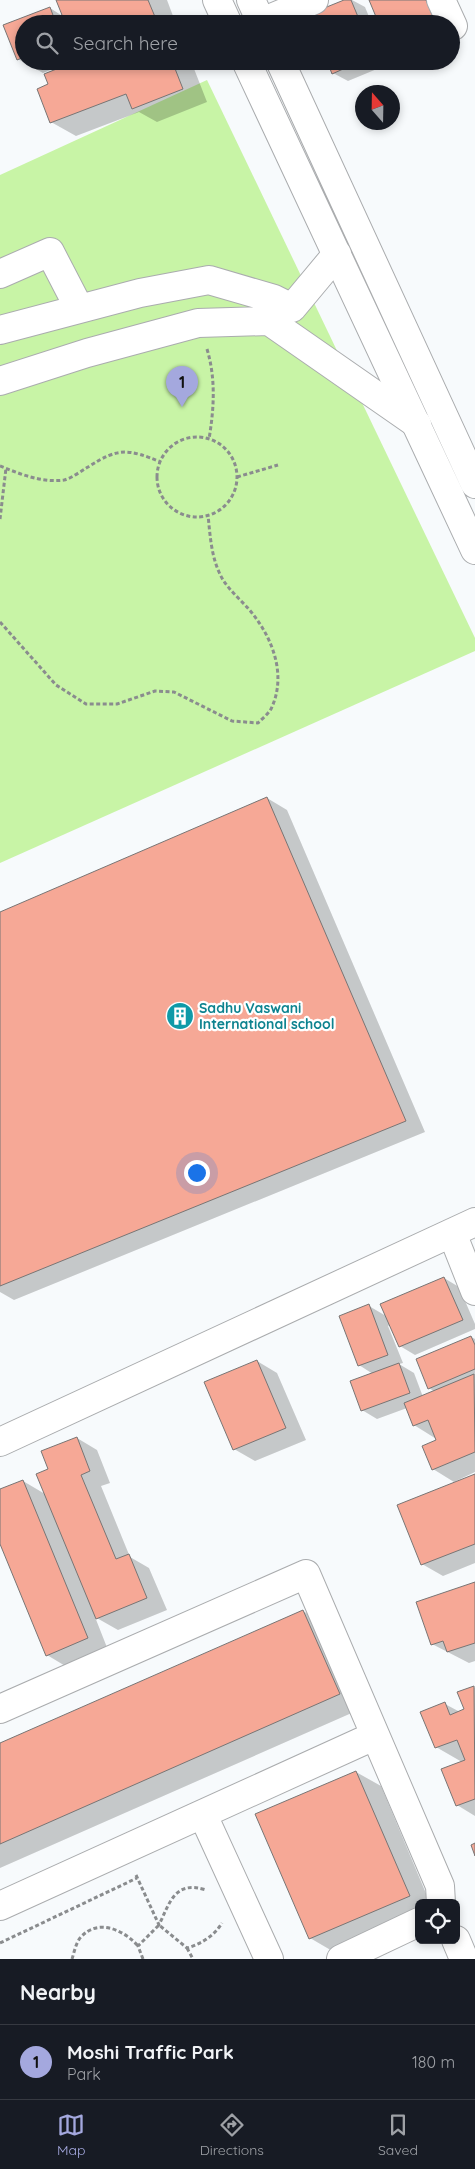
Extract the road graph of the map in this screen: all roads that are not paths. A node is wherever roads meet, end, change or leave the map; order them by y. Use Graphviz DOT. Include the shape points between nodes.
graph roads {
  1 [pos="216,0"];
  2 [pos="314,0"];
  3 [pos="441,0"];
  4 [pos="224,15"];
  5 [pos="258,15"];
  6 [pos="448,15"];
  7 [pos="250,70"];
  8 [pos="284,70"];
  9 [pos="337,254"];
  10 [pos="0,274"];
  11 [pos="79,308"];
  12 [pos="0,330"];
  13 [pos="0,381"];
  14 [pos="416,424"];
  15 [pos="475,484"];
  16 [pos="475,550"];
  17 [pos="464,1227"];
  18 [pos="475,1291"];
  19 [pos="0,1442"];
  20 [pos="0,1709"];
  21 [pos="374,1736"];
  22 [pos="203,1815"];
  23 [pos="441,1899"];
  24 [pos="0,1906"];
  25 [pos="415,1924"];
  26 [pos="458,1944"];
  27 [pos="269,1959"];
  28 [pos="341,1959"];
  29 [pos="464,1959"];
  1 -- 4 [label="main road"];
  2 -- 5 [label="main road"];
  3 -- 6 [label="main road"];
  7 -- 9 [label="main road"];
  8 -- 15 [label="main road"];
  9 -- 11 [label="main road" via="292,308 274,299 209,280"];
  9 -- 14 [label="main road"];
  10 -- 11 [label="main road" via="50,252"];
  11 -- 12 [label="main road"];
  13 -- 14 [label="main road" via="198,323 269,321"];
  14 -- 16 [label="main road"];
  17 -- 18 [label="main road"];
  17 -- 19 [label="main road"];
  20 -- 21 [label="main road" via="306,1574"];
  21 -- 22 [label="main road"];
  21 -- 23 [label="main road" via="440,1886"];
  22 -- 24 [label="main road"];
  22 -- 27 [label="main road"];
  25 -- 28 [label="main road"];
  26 -- 29 [label="main road"];
}
